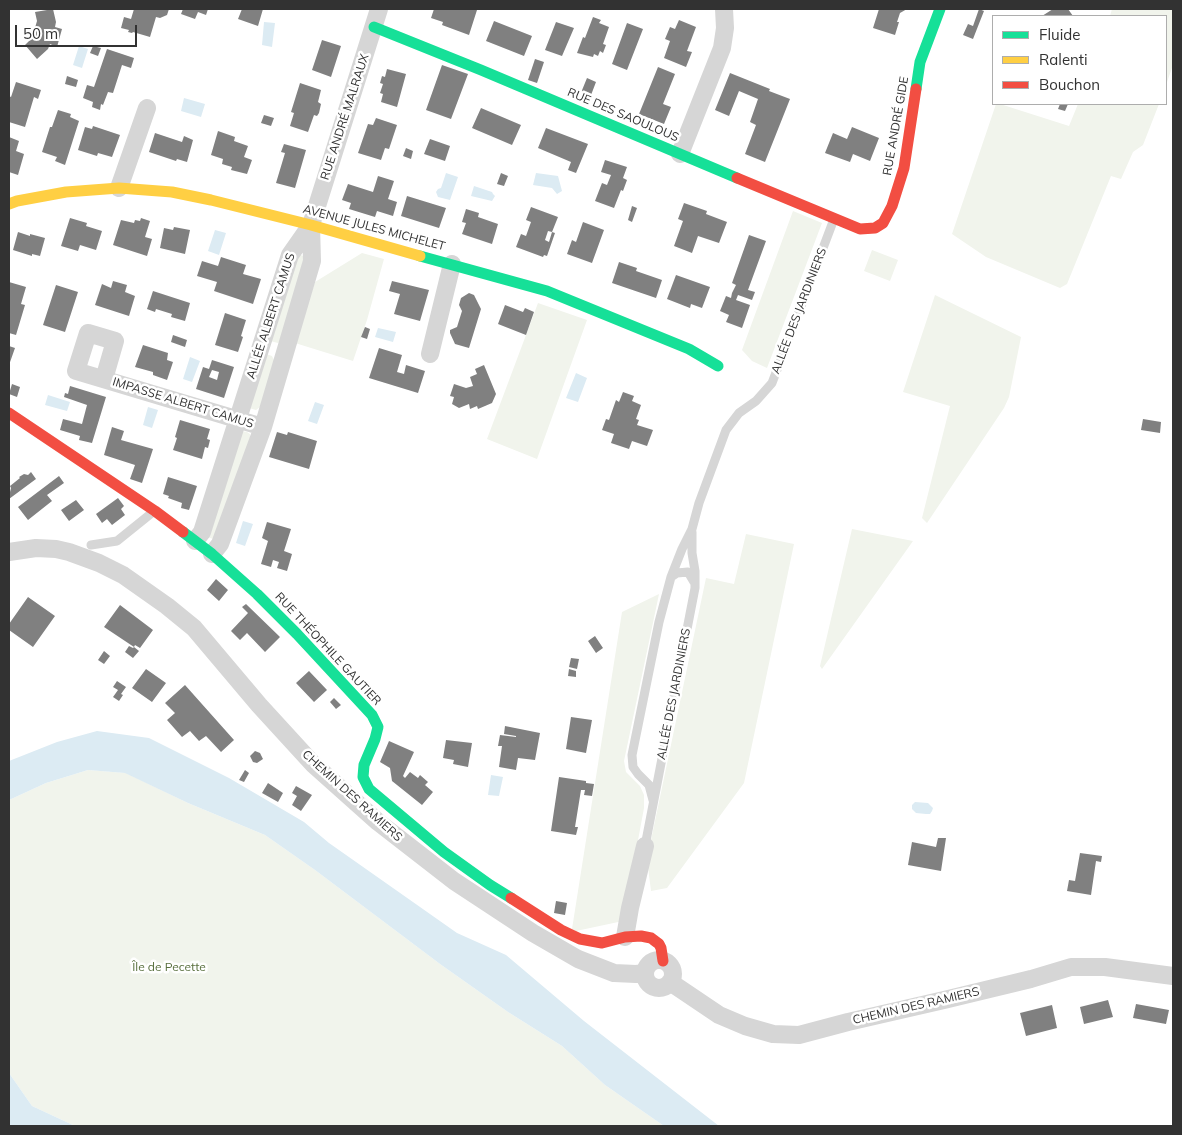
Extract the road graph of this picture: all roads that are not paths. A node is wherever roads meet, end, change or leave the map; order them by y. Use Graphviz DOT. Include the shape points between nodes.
graph roads {
  1 [pos="379,9"];
  2 [pos="724,9"];
  3 [pos="940,9"];
  4 [pos="374,27"];
  5 [pos="147,108"];
  6 [pos="680,154"];
  7 [pos="119,188"];
  8 [pos="9,204"];
  9 [pos="834,220"];
  10 [pos="310,225"];
  11 [pos="860,230"];
  12 [pos="452,264"];
  13 [pos="261,346"];
  14 [pos="285,352"];
  15 [pos="430,354"];
  16 [pos="718,366"];
  17 [pos="104,379"];
  18 [pos="9,413"];
  19 [pos="238,419"];
  20 [pos="263,427"];
  21 [pos="155,511"];
  22 [pos="692,529"];
  23 [pos="196,541"];
  24 [pos="91,545"];
  25 [pos="9,552"];
  26 [pos="212,554"];
  27 [pos="671,576"];
  28 [pos="695,583"];
  29 [pos="653,800"];
  30 [pos="645,846"];
  31 [pos="625,937"];
  32 [pos="663,961"];
  33 [pos="645,973"];
  34 [pos="1173,976"];
  35 [pos="670,982"];
  1 -- 4 [label="street, RUE ANDRÉ MALRAUX"];
  2 -- 6 [label="street" via="722,48"];
  3 -- 11 [label="street, RUE ANDRÉ GIDE" via="920,62 904,168 892,206 883,223"];
  4 -- 6 [label="street, RUE DES SAOULOUS"];
  4 -- 10 [label="street, RUE ANDRÉ MALRAUX"];
  5 -- 7 [label="street"];
  6 -- 9 [label="street, RUE DES SAOULOUS"];
  7 -- 8 [label="street, AVENUE JULES MICHELET" via="66,192"];
  7 -- 10 [label="street, AVENUE JULES MICHELET" via="172,192"];
  9 -- 11 [label="street, RUE DES SAOULOUS"];
  9 -- 22 [label="lane, ALLÉE DES JARDINIERS" via="772,383 739,413 726,430"];
  10 -- 12 [label="street, AVENUE JULES MICHELET"];
  10 -- 13 [label="street, ALLÉE ALBERT CAMUS" via="290,255"];
  10 -- 14 [label="street, ALLÉE ALBERT CAMUS" via="312,261"];
  12 -- 15 [label="street"];
  12 -- 16 [label="street, AVENUE JULES MICHELET" via="547,290 689,349"];
  13 -- 14 [label="street"];
  13 -- 19 [label="street, ALLÉE ALBERT CAMUS"];
  14 -- 20 [label="street, ALLÉE ALBERT CAMUS"];
  17 -- 19 [label="street, IMPASSE ALBERT CAMUS"];
  18 -- 21 [label="street, RUE THÉOPHILE GAUTIER"];
  19 -- 20 [label="street, IMPASSE ALBERT CAMUS"];
  19 -- 23 [label="street, ALLÉE ALBERT CAMUS" via="202,532"];
  20 -- 26 [label="street, ALLÉE ALBERT CAMUS" via="220,544"];
  21 -- 23 [label="street, RUE THÉOPHILE GAUTIER"];
  21 -- 24 [label="lane" via="118,541"];
  22 -- 27 [label="lane, ALLÉE DES JARDINIERS"];
  22 -- 28 [label="lane, ALLÉE DES JARDINIERS"];
  23 -- 26 [label="street, RUE THÉOPHILE GAUTIER"];
  25 -- 33 [label="street, CHEMIN DES RAMIERS" via="56,549 99,563 123,575 194,628 313,764 378,822 454,881 578,959 614,973"];
  26 -- 31 [label="street, RUE THÉOPHILE GAUTIER" via="297,634 372,715 378,727 363,777 369,789 444,852 561,930 580,939 602,943"];
  27 -- 28 [label="lane" via="688,572"];
  27 -- 29 [label="lane, ALLÉE DES JARDINIERS" via="658,622 632,754 633,767 649,785"];
  28 -- 29 [label="lane, ALLÉE DES JARDINIERS"];
  29 -- 30 [label="lane, ALLÉE DES JARDINIERS"];
  30 -- 31 [label="street, ALLÉE DES JARDINIERS"];
  31 -- 32 [label="street, RUE THÉOPHILE GAUTIER" via="651,938 659,944"];
  32 -- 33 [label="street" via="651,963"];
  32 -- 35 [label="street" via="672,970"];
  33 -- 35 [label="street" via="650,986 661,988"];
  34 -- 35 [label="street, CHEMIN DES RAMIERS" via="1072,967 799,1035 773,1034 745,1026 719,1015"];
}
